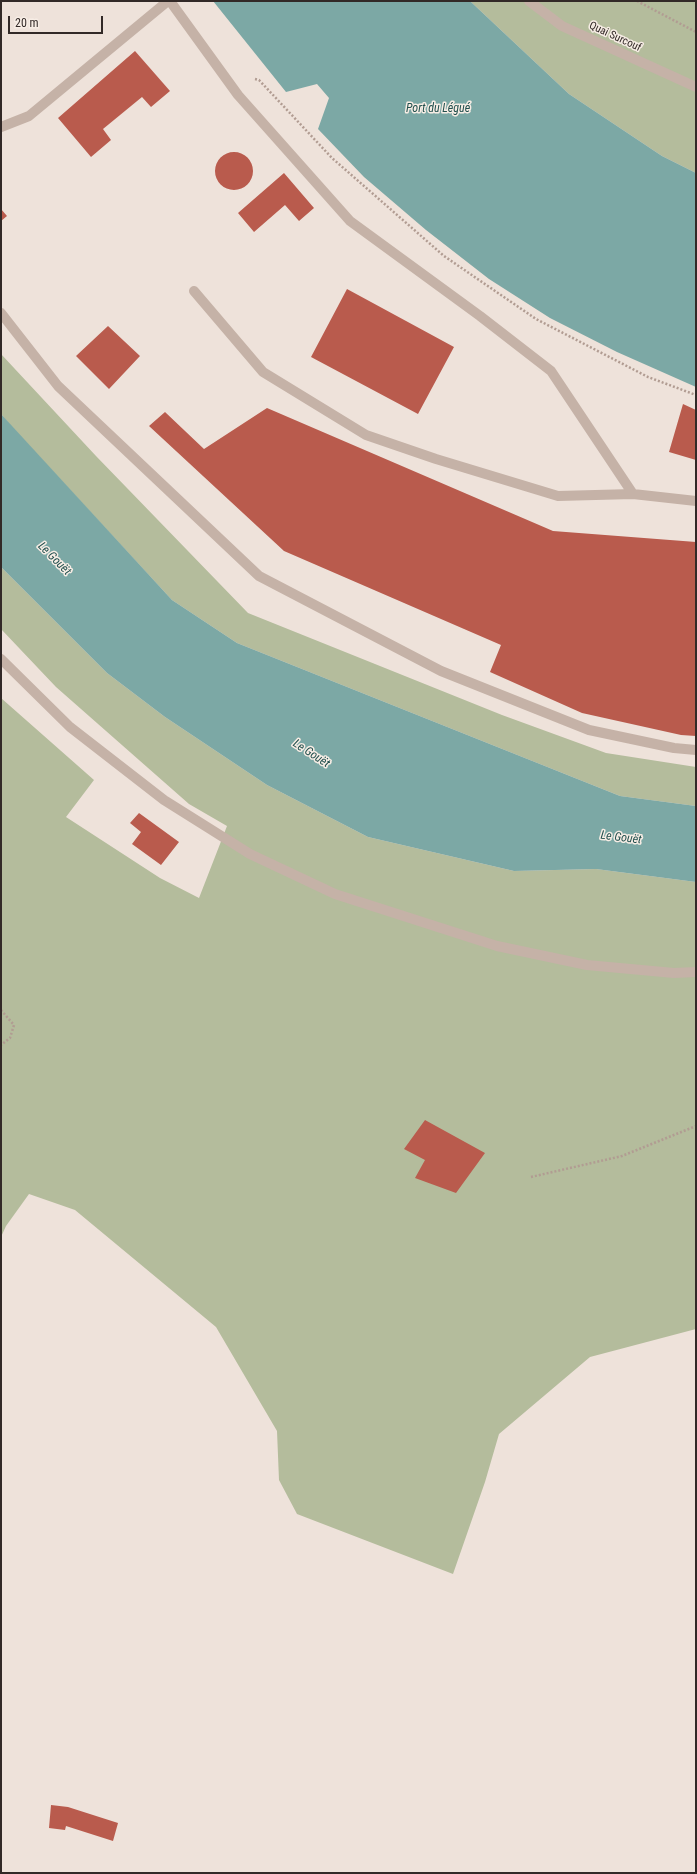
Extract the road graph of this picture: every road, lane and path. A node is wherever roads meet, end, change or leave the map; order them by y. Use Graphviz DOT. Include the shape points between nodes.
graph roads {
  1 [pos="169,1"];
  2 [pos="529,1"];
  3 [pos="637,1"];
  4 [pos="696,32"];
  5 [pos="220,70"];
  6 [pos="696,87"];
  7 [pos="1,127"];
  8 [pos="194,291"];
  9 [pos="1,313"];
  10 [pos="696,395"];
  11 [pos="633,494"];
  12 [pos="696,501"];
  13 [pos="1,659"];
  14 [pos="696,750"];
  15 [pos="696,972"];
  16 [pos="1,1010"];
  17 [pos="1,1045"];
  18 [pos="696,1126"];
  19 [pos="531,1177"];
  1 -- 5 [label="street"];
  1 -- 7 [label="street" via="29,116"];
  2 -- 6 [label="street, Quai Surcouf" via="562,26"];
  3 -- 4 [label="path"];
  5 -- 10 [label="path" via="259,80 332,158 444,256 536,319 648,377"];
  5 -- 11 [label="street" via="238,95 350,221 551,371"];
  8 -- 11 [label="street" via="263,372 366,435 558,496"];
  9 -- 14 [label="street" via="58,386 259,576 441,671 589,730 674,748"];
  11 -- 12 [label="street"];
  13 -- 15 [label="street" via="70,727 164,800 250,854 335,894 497,946 587,965 674,973"];
  16 -- 17 [label="path" via="14,1025 10,1038"];
  18 -- 19 [label="path" via="622,1156"];
}
